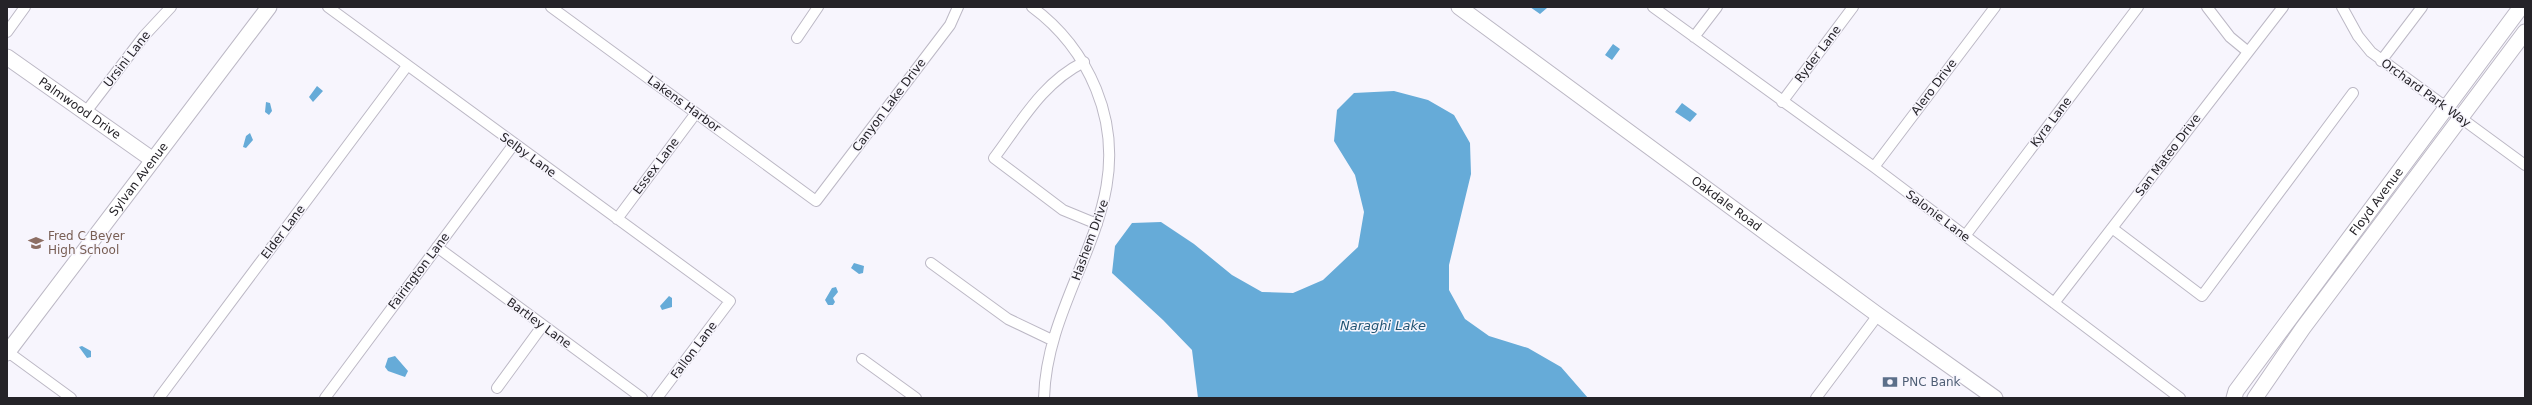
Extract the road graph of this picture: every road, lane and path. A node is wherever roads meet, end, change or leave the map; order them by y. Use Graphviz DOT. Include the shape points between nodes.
graph roads {
  1 [pos="25,7"];
  2 [pos="171,7"];
  3 [pos="269,7"];
  4 [pos="328,7"];
  5 [pos="551,7"];
  6 [pos="818,7"];
  7 [pos="958,7"];
  8 [pos="1032,7"];
  9 [pos="1459,7"];
  10 [pos="1653,7"];
  11 [pos="1717,7"];
  12 [pos="1853,7"];
  13 [pos="1995,7"];
  14 [pos="2138,7"];
  15 [pos="2207,7"];
  16 [pos="2284,7"];
  17 [pos="2342,7"];
  18 [pos="2422,7"];
  19 [pos="2521,7"];
  20 [pos="7,32"];
  21 [pos="2525,32"];
  22 [pos="1694,37"];
  23 [pos="797,38"];
  24 [pos="2247,51"];
  25 [pos="7,57"];
  26 [pos="2381,61"];
  27 [pos="1084,62"];
  28 [pos="407,66"];
  29 [pos="2353,93"];
  30 [pos="1782,102"];
  31 [pos="2445,108"];
  32 [pos="86,112"];
  33 [pos="696,113"];
  34 [pos="2460,118"];
  35 [pos="514,144"];
  36 [pos="153,160"];
  37 [pos="2525,165"];
  38 [pos="1874,168"];
  39 [pos="816,201"];
  40 [pos="617,219"];
  41 [pos="1097,224"];
  42 [pos="2112,228"];
  43 [pos="1964,236"];
  44 [pos="437,247"];
  45 [pos="931,263"];
  46 [pos="730,301"];
  47 [pos="2054,303"];
  48 [pos="1878,315"];
  49 [pos="543,325"];
  50 [pos="1052,340"];
  51 [pos="7,354"];
  52 [pos="862,359"];
  53 [pos="497,388"];
  54 [pos="2235,394"];
  55 [pos="71,398"];
  56 [pos="159,398"];
  57 [pos="325,398"];
  58 [pos="642,398"];
  59 [pos="657,398"];
  60 [pos="916,398"];
  61 [pos="1044,398"];
  62 [pos="1816,398"];
  63 [pos="1995,398"];
  64 [pos="2180,398"];
  65 [pos="2222,398"];
  66 [pos="2255,398"];
  1 -- 20 [label="street"];
  2 -- 32 [label="street, Ursini Lane" via="144,36"];
  3 -- 36 [label="main road, Sylvan Avenue"];
  4 -- 28 [label="street, Selby Lane"];
  5 -- 33 [label="street, Lakens Harbor"];
  6 -- 23 [label="street"];
  7 -- 39 [label="street, Canyon Lake Drive" via="950,25"];
  8 -- 27 [label="street, Hashem Drive" via="1062,33"];
  9 -- 48 [label="main road, Oakdale Road"];
  10 -- 22 [label="street, Salonie Lane"];
  11 -- 22 [label="street"];
  12 -- 30 [label="street, Ryder Lane"];
  13 -- 38 [label="street, Alero Drive"];
  14 -- 43 [label="street, Kyra Lane"];
  15 -- 24 [label="street" via="2230,37"];
  16 -- 24 [label="street, San Mateo Drive"];
  17 -- 26 [label="street, Orchard Park Way" via="2358,36"];
  18 -- 26 [label="street"];
  19 -- 31 [label="main road, Floyd Avenue"];
  21 -- 34 [label="main road, Floyd Avenue"];
  22 -- 30 [label="street, Salonie Lane"];
  24 -- 42 [label="street, San Mateo Drive"];
  25 -- 32 [label="main road, Palmwood Drive"];
  26 -- 31 [label="street, Orchard Park Way"];
  27 -- 41 [label="street, Hashem Drive" via="1100,98 1109,133 1108,184"];
  27 -- 41 [label="street" via="1050,84 994,158 1063,210"];
  28 -- 35 [label="street, Selby Lane"];
  28 -- 56 [label="street, Elder Lane"];
  29 -- 42 [label="street" via="2202,296"];
  30 -- 38 [label="street, Salonie Lane"];
  31 -- 34 [label="street, Orchard Park Way"];
  31 -- 54 [label="main road, Floyd Avenue"];
  32 -- 36 [label="main road, Palmwood Drive"];
  33 -- 39 [label="street, Lakens Harbor"];
  33 -- 40 [label="street, Essex Lane"];
  34 -- 37 [label="street, Orchard Park Way"];
  34 -- 66 [label="main road, Floyd Avenue" via="2302,328"];
  35 -- 40 [label="street, Selby Lane"];
  35 -- 44 [label="street, Fairington Lane"];
  36 -- 51 [label="main road, Sylvan Avenue"];
  38 -- 43 [label="street, Salonie Lane"];
  40 -- 46 [label="street, Selby Lane"];
  41 -- 50 [label="street, Hashem Drive"];
  42 -- 47 [label="street, San Mateo Drive"];
  43 -- 47 [label="street, Salonie Lane"];
  44 -- 49 [label="street, Bartley Lane"];
  44 -- 57 [label="street, Fairington Lane"];
  45 -- 50 [label="street" via="1008,319"];
  46 -- 59 [label="street, Fallon Lane"];
  47 -- 64 [label="street, Salonie Lane"];
  48 -- 62 [label="street"];
  48 -- 63 [label="main road, Oakdale Road"];
  49 -- 53 [label="street"];
  49 -- 58 [label="street, Bartley Lane"];
  50 -- 61 [label="street, Hashem Drive"];
  51 -- 55 [label="street"];
  52 -- 60 [label="street"];
  54 -- 65 [label="main road"];
}
